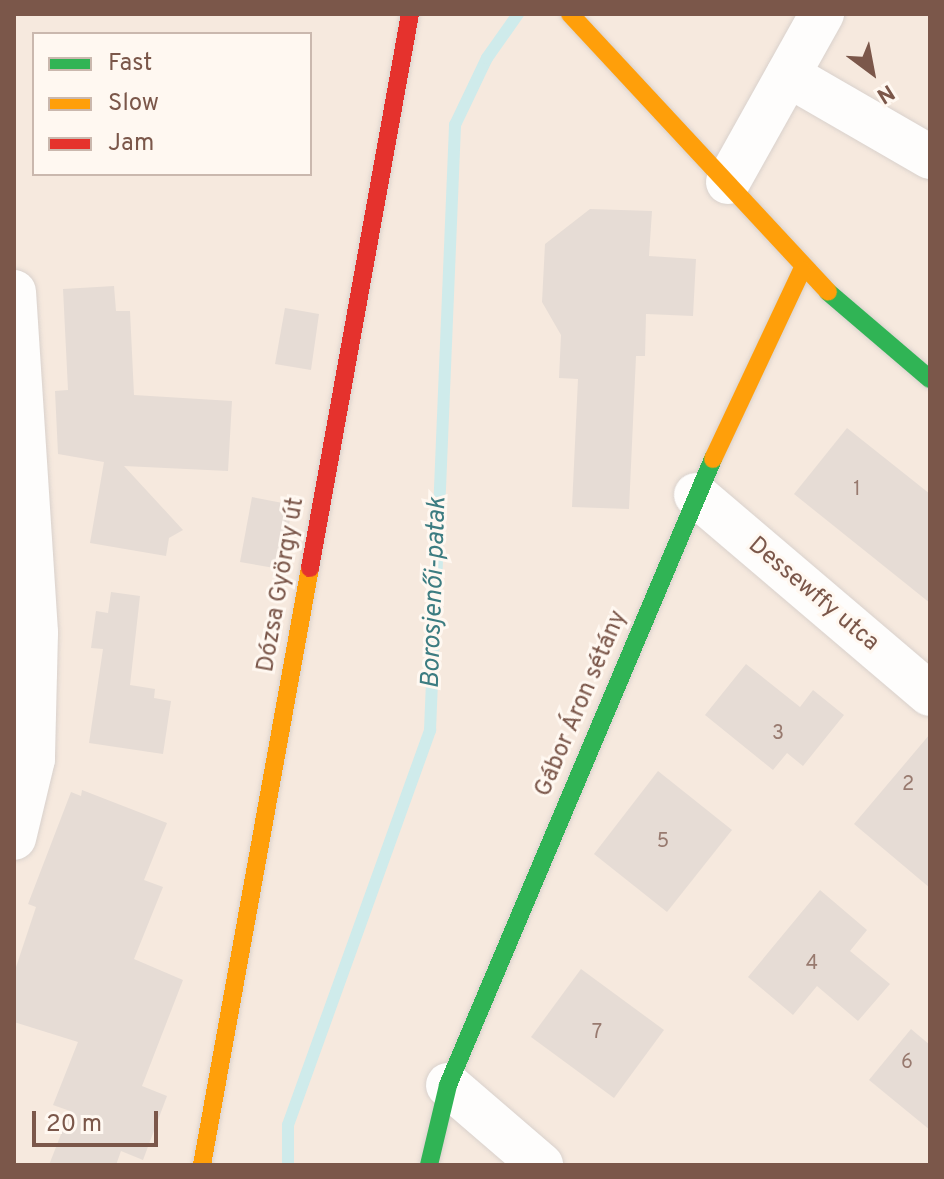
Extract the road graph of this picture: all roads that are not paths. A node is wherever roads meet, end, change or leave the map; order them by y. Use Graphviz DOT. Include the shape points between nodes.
graph roads {
  1 [pos="410,14"];
  2 [pos="570,14"];
  3 [pos="822,14"];
  4 [pos="788,75"];
  5 [pos="930,157"];
  6 [pos="728,182"];
  7 [pos="802,270"];
  8 [pos="14,292"];
  9 [pos="930,379"];
  10 [pos="696,495"];
  11 [pos="930,694"];
  12 [pos="24,754"];
  13 [pos="14,838"];
  14 [pos="448,1085"];
  15 [pos="202,1165"];
  16 [pos="429,1165"];
  17 [pos="541,1165"];
  1 -- 15 [label="street, Dózsa György út"];
  2 -- 6 [label="street"];
  3 -- 4 [label="street"];
  4 -- 5 [label="street"];
  4 -- 6 [label="street"];
  6 -- 7 [label="street"];
  7 -- 9 [label="street"];
  7 -- 10 [label="street, Gábor Áron sétány"];
  8 -- 12 [label="street" via="36,633"];
  10 -- 11 [label="street, Dessewffy utca"];
  10 -- 14 [label="street, Gábor Áron sétány"];
  12 -- 13 [label="street"];
  14 -- 16 [label="street, Gábor Áron sétány"];
  14 -- 17 [label="street"];
}
